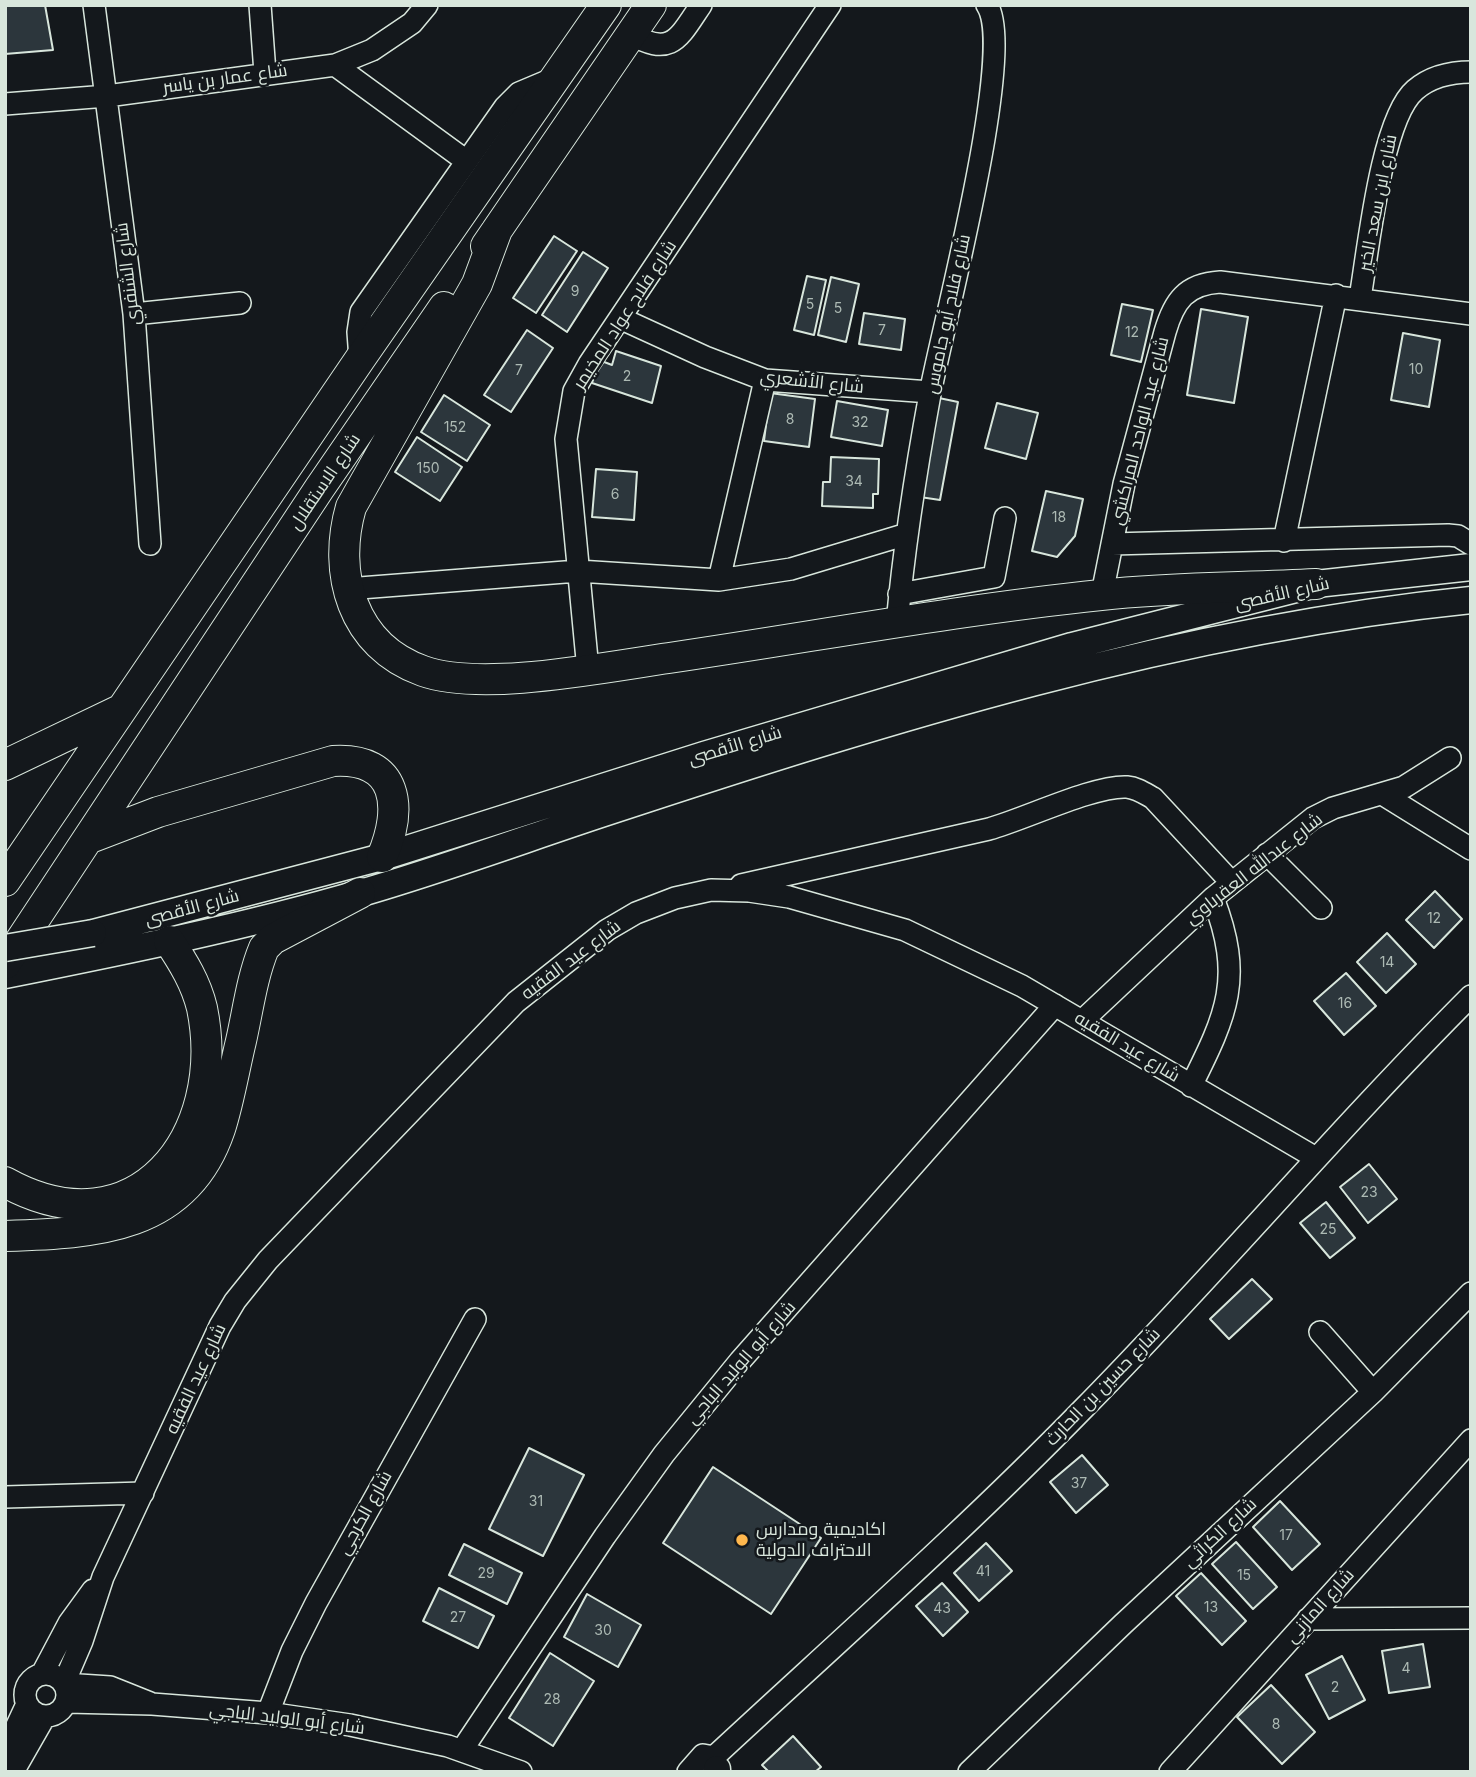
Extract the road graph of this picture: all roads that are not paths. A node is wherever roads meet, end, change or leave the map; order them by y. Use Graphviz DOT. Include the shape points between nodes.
graph roads {
  1 [pos="94,5"];
  2 [pos="260,5"];
  3 [pos="427,5"];
  4 [pos="606,5"];
  5 [pos="651,5"];
  6 [pos="701,5"];
  7 [pos="830,5"];
  8 [pos="987,5"];
  9 [pos="631,34"];
  10 [pos="335,65"];
  11 [pos="1471,72"];
  12 [pos="265,73"];
  13 [pos="557,77"];
  14 [pos="107,96"];
  15 [pos="5,104"];
  16 [pos="465,160"];
  17 [pos="497,230"];
  18 [pos="1336,295"];
  19 [pos="1360,298"];
  20 [pos="240,303"];
  21 [pos="134,314"];
  22 [pos="1471,314"];
  23 [pos="622,319"];
  24 [pos="360,359"];
  25 [pos="765,380"];
  26 [pos="930,392"];
  27 [pos="1005,518"];
  28 [pos="907,534"];
  29 [pos="1284,541"];
  30 [pos="150,544"];
  31 [pos="1112,544"];
  32 [pos="1471,544"];
  33 [pos="1471,567"];
  34 [pos="578,571"];
  35 [pos="719,580"];
  36 [pos="1316,584"];
  37 [pos="347,589"];
  38 [pos="900,594"];
  39 [pos="1102,594"];
  40 [pos="1471,600"];
  41 [pos="897,624"];
  42 [pos="588,670"];
  43 [pos="120,710"];
  44 [pos="1450,758"];
  45 [pos="5,765"];
  46 [pos="1384,795"];
  47 [pos="90,838"];
  48 [pos="1471,849"];
  49 [pos="1266,854"];
  50 [pos="382,857"];
  51 [pos="5,881"];
  52 [pos="1231,883"];
  53 [pos="712,890"];
  54 [pos="360,893"];
  55 [pos="1213,898"];
  56 [pos="1321,908"];
  57 [pos="169,941"];
  58 [pos="97,944"];
  59 [pos="5,948"];
  60 [pos="5,964"];
  61 [pos="5,975"];
  62 [pos="1471,996"];
  63 [pos="1055,1005"];
  64 [pos="1083,1020"];
  65 [pos="1191,1086"];
  66 [pos="1316,1158"];
  67 [pos="5,1182"];
  68 [pos="5,1236"];
  69 [pos="1471,1293"];
  70 [pos="475,1319"];
  71 [pos="1320,1332"];
  72 [pos="1373,1392"];
  73 [pos="1471,1440"];
  74 [pos="144,1493"];
  75 [pos="5,1497"];
  76 [pos="103,1577"];
  77 [pos="1471,1618"];
  78 [pos="1308,1619"];
  79 [pos="42,1674"];
  80 [pos="65,1690"];
  81 [pos="19,1696"];
  82 [pos="268,1713"];
  83 [pos="45,1716"];
  84 [pos="462,1750"];
  85 [pos="5,1751"];
  86 [pos="716,1767"];
  87 [pos="13,1772"];
  88 [pos="522,1772"];
  89 [pos="688,1772"];
  90 [pos="969,1772"];
  91 [pos="1170,1772"];
  1 -- 14 [label="street, شارع الشنفري"];
  2 -- 12 [label="street"];
  3 -- 10 [label="street, شاع عمار بن ياسر" via="412,23 372,50"];
  4 -- 13 [label="highway"];
  5 -- 9 [label="highway, شارع الاستقلال"];
  6 -- 9 [label="street" via="681,36 668,45 653,46"];
  7 -- 23 [label="street, شارع فلاح عواد المخيمر"];
  8 -- 26 [label="street, شارع فلاح أبو جاموس" via="996,31 992,85 962,252"];
  9 -- 17 [label="highway, شارع الاستقلال"];
  10 -- 12 [label="street, شاع عمار بن ياسر"];
  10 -- 16 [label="street"];
  11 -- 19 [label="street, شارع ابن سعد الخير" via="1442,75 1414,91 1395,120"];
  12 -- 14 [label="street, شاع عمار بن ياسر"];
  13 -- 16 [label="street" via="519,93"];
  13 -- 24 [label="highway"];
  14 -- 15 [label="street, شاع عمار بن ياسر"];
  14 -- 21 [label="street, شارع الشنفري"];
  16 -- 24 [label="street" via="361,312"];
  17 -- 37 [label="highway" via="477,284 351,508 343,537"];
  17 -- 47 [label="highway, شارع الاستقلال" via="319,489"];
  18 -- 19 [label="street"];
  18 -- 29 [label="street"];
  18 -- 31 [label="street, شارع عبد الواحد المراكشي" via="1203,283 1192,287 1172,309"];
  19 -- 22 [label="street"];
  20 -- 21 [label="street"];
  21 -- 30 [label="street, شارع الشنفري"];
  23 -- 25 [label="street, شارع الأشعري"];
  23 -- 34 [label="street, شارع فلاح عواد المخيمر" via="589,364 569,410 566,439"];
  24 -- 43 [label="highway"];
  25 -- 26 [label="street, شارع الأشعري"];
  25 -- 35 [label="street"];
  26 -- 28 [label="street, شارع فلاح أبو جاموس"];
  27 -- 38 [label="street" via="994,577"];
  28 -- 35 [label="street" via="791,569"];
  28 -- 38 [label="street, شارع فلاح أبو جاموس"];
  29 -- 31 [label="street"];
  29 -- 32 [label="street" via="1448,535"];
  31 -- 39 [label="street, شارع عبد الواحد المراكشي"];
  33 -- 36 [label="main road, شارع الأقصى"];
  34 -- 35 [label="street"];
  34 -- 37 [label="street"];
  34 -- 42 [label="street, شارع فلاح عواد المخيمر"];
  36 -- 39 [label="highway"];
  36 -- 50 [label="main road, شارع الأقصى" via="1072,646"];
  37 -- 42 [label="highway" via="376,642 423,671 488,679"];
  38 -- 41 [label="street, شارع فلاح أبو جاموس"];
  39 -- 41 [label="highway"];
  40 -- 54 [label="main road, شارع الأقصى" via="1301,621 1105,664 914,714"];
  41 -- 42 [label="highway"];
  43 -- 45 [label="highway"];
  43 -- 51 [label="highway"];
  44 -- 46 [label="street, شارع عبدالله العقرباوي"];
  46 -- 48 [label="street"];
  46 -- 49 [label="street, شارع عبدالله العقرباوي" via="1333,808"];
  47 -- 50 [label="highway" via="158,812 333,761 353,760 383,777 393,796 394,830"];
  47 -- 60 [label="highway, شارع الاستقلال"];
  49 -- 52 [label="street, شارع عبدالله العقرباوي"];
  49 -- 56 [label="street"];
  50 -- 58 [label="main road, شارع الأقصى"];
  52 -- 53 [label="street" via="1153,798 1127,787 1107,789 989,829"];
  52 -- 55 [label="street, شارع عبدالله العقرباوي"];
  53 -- 63 [label="street, شارع عيد الفقيه" via="789,897 905,930"];
  53 -- 74 [label="street, شارع عيد الفقيه" via="636,913 607,930 516,1002 282,1246 243,1290 220,1326"];
  54 -- 57 [label="main road, شارع الأقصى"];
  54 -- 68 [label="highway" via="264,948 220,1129 191,1181 170,1203 144,1218 95,1231"];
  55 -- 64 [label="street, شارع عبدالله العقرباوي"];
  55 -- 65 [label="street" via="1223,923 1230,986 1226,1013"];
  57 -- 58 [label="main road, شارع الأقصى"];
  57 -- 67 [label="highway" via="189,973 201,1006 206,1040 194,1118 177,1154 153,1179 122,1199 88,1206 48,1201"];
  58 -- 59 [label="main road, شارع الأقصى, bridge"];
  58 -- 61 [label="main road, شارع الأقصى"];
  62 -- 66 [label="street, شارع حسين بن الحارث"];
  63 -- 64 [label="street, شارع عيد الفقيه"];
  63 -- 84 [label="street, شارع أبو الوليد الباجي" via="740,1361 664,1454"];
  64 -- 65 [label="street, شارع عيد الفقيه"];
  65 -- 66 [label="street, شارع عيد الفقيه"];
  66 -- 86 [label="street, شارع حسين بن الحارث" via="1086,1407"];
  69 -- 72 [label="street, شارع الكراثي"];
  70 -- 82 [label="street, شارع الكرجي" via="316,1603"];
  71 -- 72 [label="street"];
  72 -- 90 [label="street, شارع الكراثي"];
  73 -- 78 [label="street, شارع المازني"];
  74 -- 75 [label="street"];
  74 -- 76 [label="street, شارع عيد الفقيه"];
  76 -- 79 [label="street, شارع عيد الفقيه" via="69,1623"];
  76 -- 80 [label="street, شارع عيد الفقيه"];
  77 -- 78 [label="street"];
  78 -- 91 [label="street, شارع المازني"];
  79 -- 80 [label="street" via="54,1675"];
  79 -- 81 [label="street"];
  80 -- 82 [label="street, شارع أبو الوليد الباجي" via="152,1704"];
  80 -- 83 [label="street" via="58,1713"];
  81 -- 83 [label="street" via="33,1712"];
  81 -- 85 [label="street"];
  82 -- 84 [label="street, شارع أبو الوليد الباجي" via="350,1725"];
  83 -- 87 [label="street"];
  84 -- 88 [label="street, شارع أبو الوليد الباجي"];
  86 -- 89 [label="street, شارع حسين بن الحارث" via="703,1755"];
}
